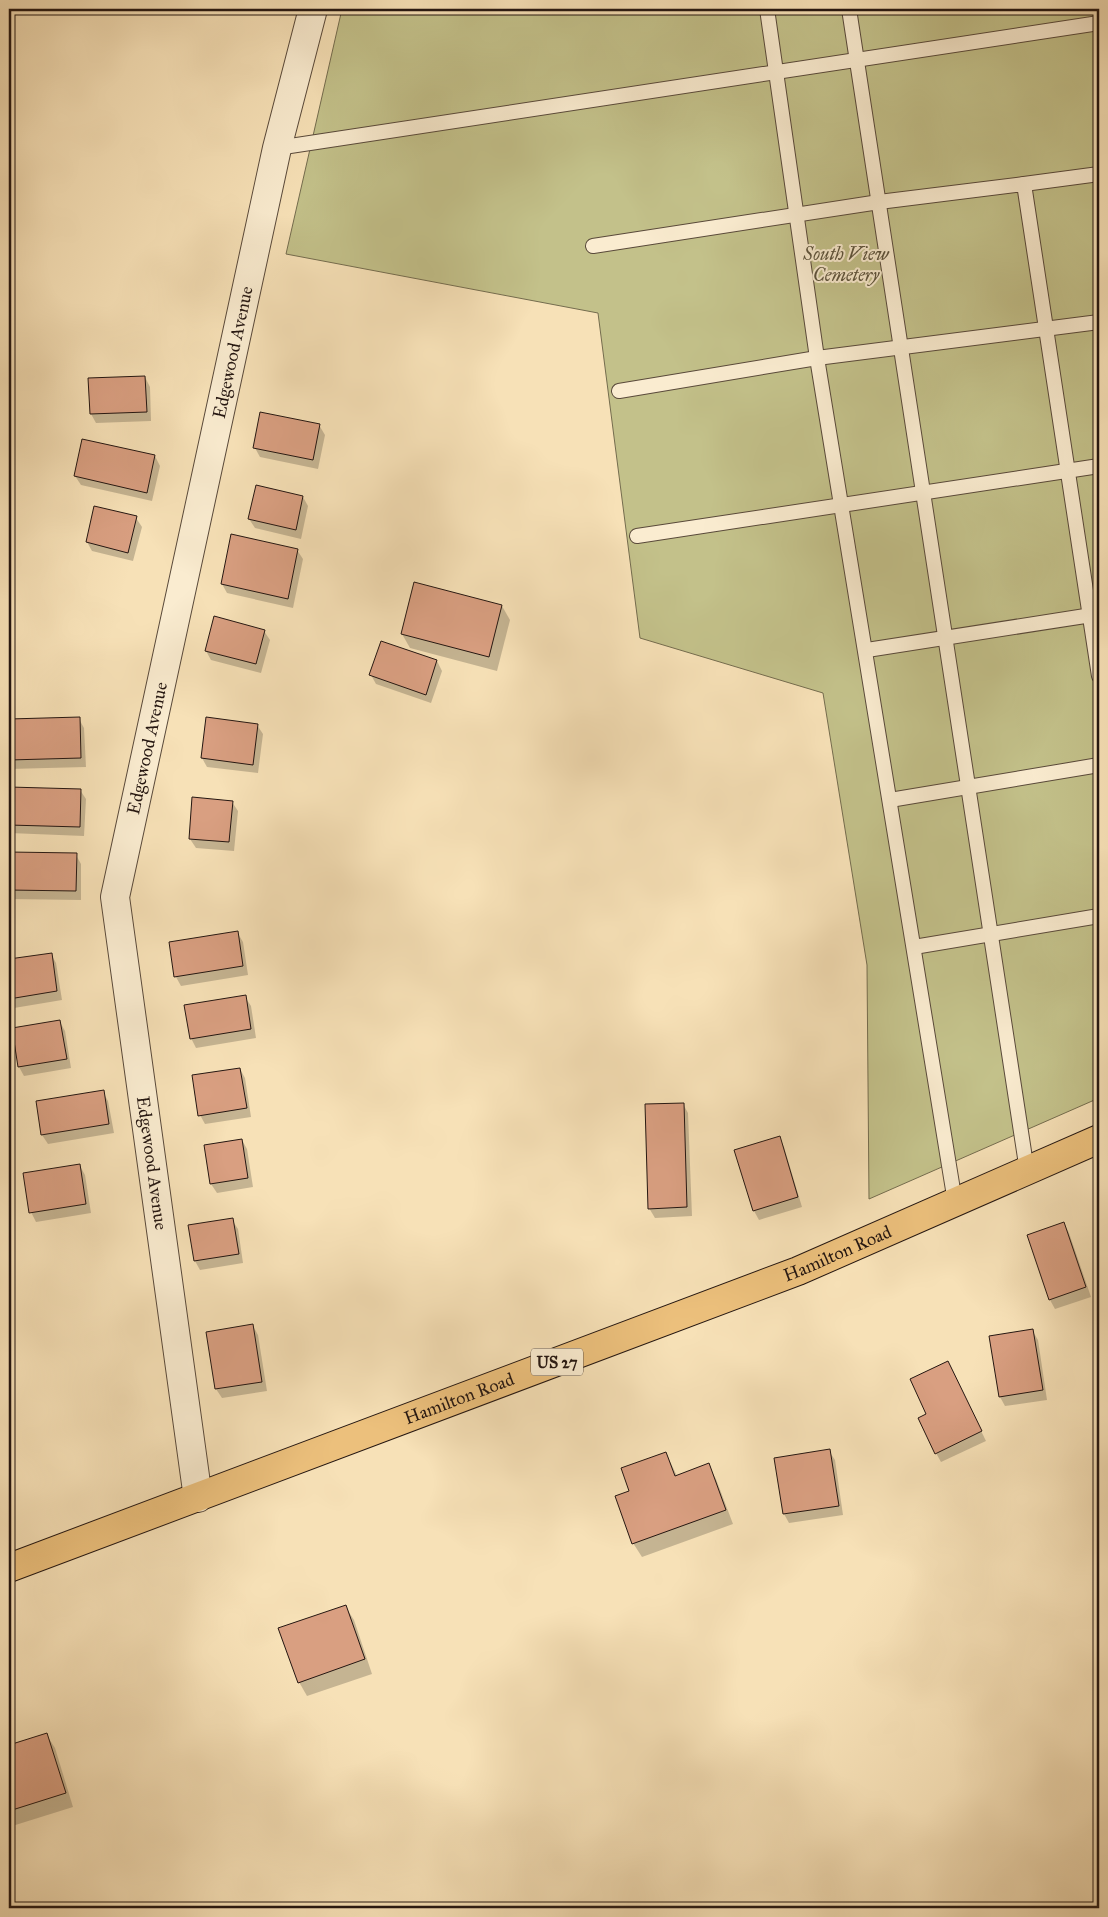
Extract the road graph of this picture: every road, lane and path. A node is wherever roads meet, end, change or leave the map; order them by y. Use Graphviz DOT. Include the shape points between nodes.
graph roads {
  1 [pos="313,9"];
  2 [pos="767,9"];
  3 [pos="849,9"];
  4 [pos="1099,23"];
  5 [pos="857,59"];
  6 [pos="776,72"];
  7 [pos="277,148"];
  8 [pos="1099,174"];
  9 [pos="1024,184"];
  10 [pos="879,202"];
  11 [pos="796,215"];
  12 [pos="593,246"];
  13 [pos="1099,322"];
  14 [pos="1046,330"];
  15 [pos="901,349"];
  16 [pos="818,358"];
  17 [pos="619,391"];
  18 [pos="1099,466"];
  19 [pos="1067,470"];
  20 [pos="922,491"];
  21 [pos="842,504"];
  22 [pos="637,536"];
  23 [pos="1095,614"];
  24 [pos="945,638"];
  25 [pos="867,650"];
  26 [pos="1099,676"];
  27 [pos="1099,765"];
  28 [pos="967,788"];
  29 [pos="890,800"];
  30 [pos="1099,916"];
  31 [pos="990,934"];
  32 [pos="914,947"];
  33 [pos="1099,1139"];
  34 [pos="1027,1171"];
  35 [pos="955,1202"];
  36 [pos="198,1498"];
  37 [pos="9,1568"];
  1 -- 7 [label="street, Edgewood Avenue"];
  2 -- 6 [label="lane"];
  3 -- 5 [label="lane"];
  4 -- 5 [label="lane"];
  5 -- 6 [label="lane"];
  5 -- 10 [label="lane"];
  6 -- 7 [label="lane"];
  6 -- 11 [label="lane"];
  7 -- 36 [label="street, Edgewood Avenue" via="115,897"];
  8 -- 9 [label="lane"];
  9 -- 10 [label="lane"];
  9 -- 14 [label="lane"];
  10 -- 11 [label="lane"];
  10 -- 15 [label="lane"];
  11 -- 12 [label="lane"];
  11 -- 16 [label="lane"];
  13 -- 14 [label="lane"];
  14 -- 15 [label="lane"];
  14 -- 19 [label="lane"];
  15 -- 16 [label="lane"];
  15 -- 20 [label="lane"];
  16 -- 17 [label="lane"];
  16 -- 21 [label="lane"];
  18 -- 19 [label="lane"];
  19 -- 20 [label="lane"];
  19 -- 23 [label="lane"];
  20 -- 21 [label="lane"];
  20 -- 24 [label="lane"];
  21 -- 22 [label="lane"];
  21 -- 25 [label="lane"];
  23 -- 24 [label="lane"];
  23 -- 26 [label="lane"];
  24 -- 25 [label="lane"];
  24 -- 28 [label="lane"];
  25 -- 29 [label="lane"];
  27 -- 28 [label="lane"];
  28 -- 29 [label="lane"];
  28 -- 31 [label="lane"];
  29 -- 32 [label="lane"];
  30 -- 31 [label="lane"];
  31 -- 32 [label="lane"];
  31 -- 34 [label="lane"];
  32 -- 35 [label="lane"];
  33 -- 34 [label="highway, Hamilton Road / US 27"];
  34 -- 35 [label="highway, Hamilton Road / US 27"];
  35 -- 36 [label="highway, Hamilton Road / US 27" via="798,1271"];
  36 -- 37 [label="highway, Hamilton Road / US 27"];
}
